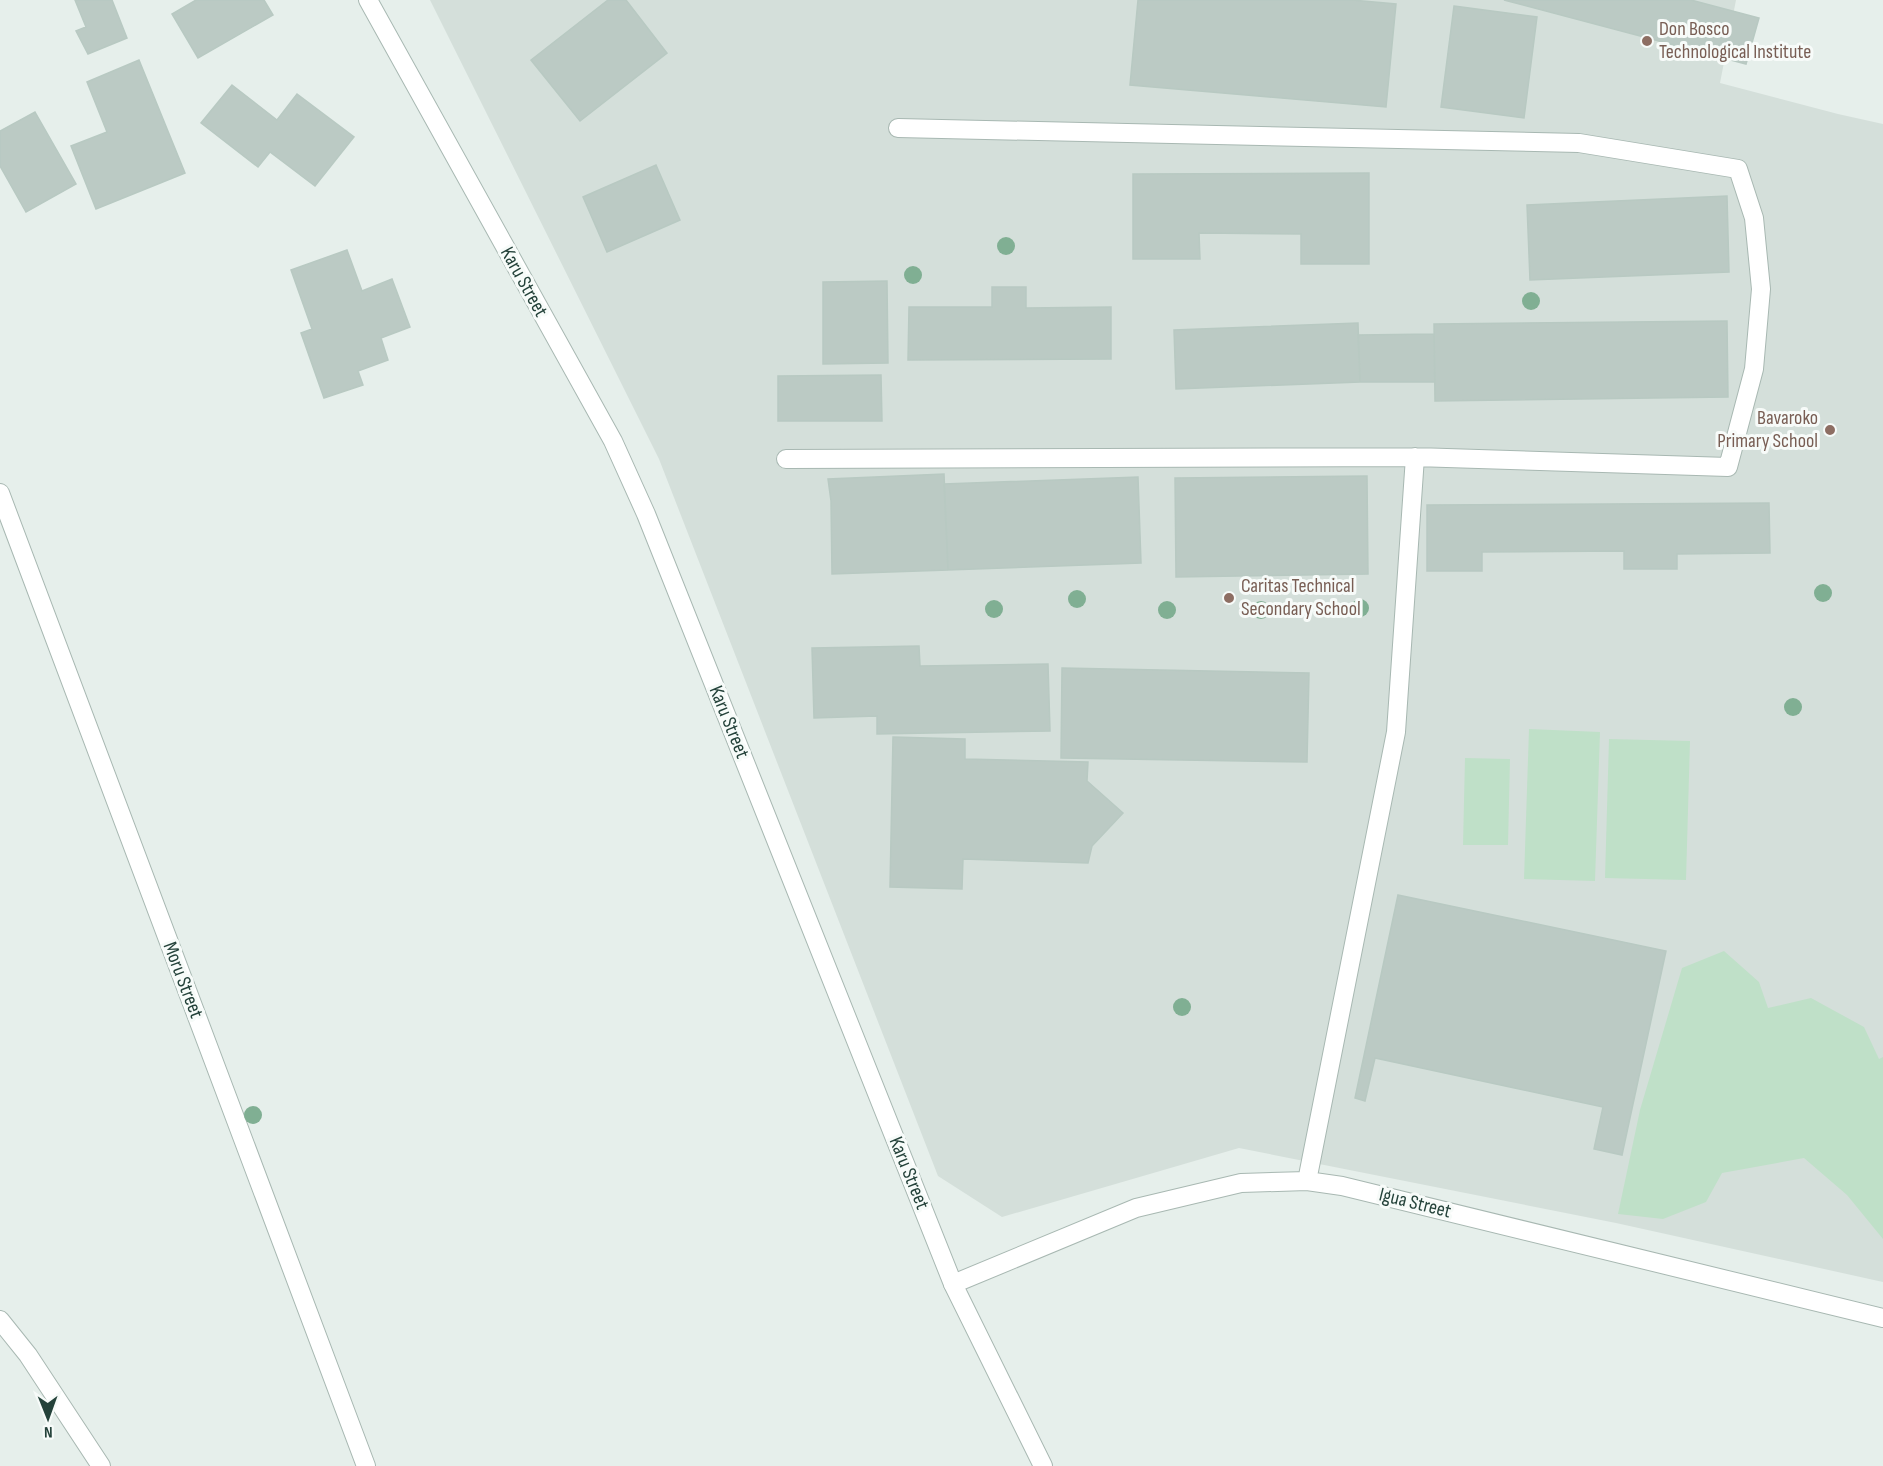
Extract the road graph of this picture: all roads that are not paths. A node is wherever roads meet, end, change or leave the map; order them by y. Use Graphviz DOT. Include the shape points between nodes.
graph roads {
  1 [pos="368,0"];
  2 [pos="898,128"];
  3 [pos="1415,457"];
  4 [pos="786,459"];
  5 [pos="0,494"];
  6 [pos="1307,1181"];
  7 [pos="953,1284"];
  8 [pos="1883,1318"];
  9 [pos="0,1320"];
  10 [pos="101,1466"];
  11 [pos="366,1466"];
  12 [pos="1043,1466"];
  1 -- 7 [label="street, Karu Street" via="613,441 646,514"];
  2 -- 3 [label="street" via="1579,143 1738,169 1754,218 1761,289 1754,369 1728,467"];
  3 -- 4 [label="street"];
  3 -- 6 [label="street" via="1396,732"];
  5 -- 11 [label="street, Moru Street"];
  6 -- 7 [label="street, Igua Street" via="1241,1183 1136,1208"];
  6 -- 8 [label="street, Igua Street" via="1342,1186"];
  7 -- 12 [label="street, Karu Street"];
  9 -- 10 [label="street" via="28,1354"];
}
